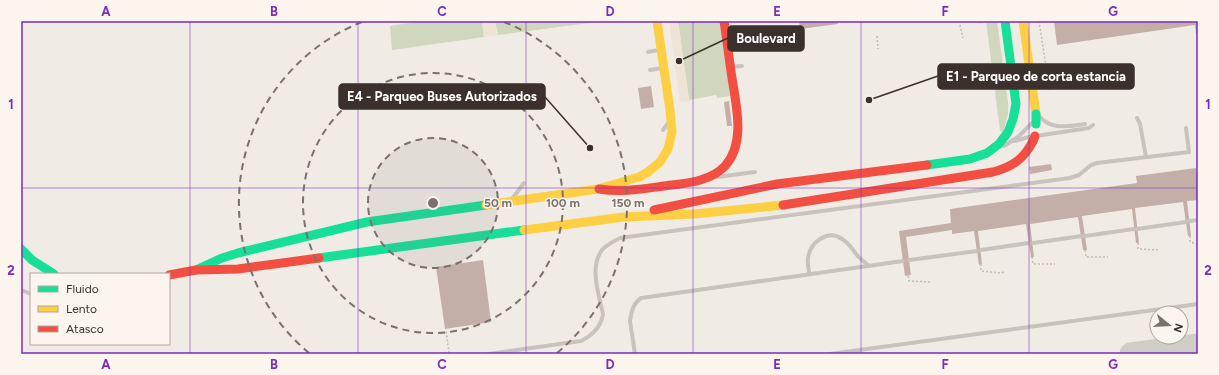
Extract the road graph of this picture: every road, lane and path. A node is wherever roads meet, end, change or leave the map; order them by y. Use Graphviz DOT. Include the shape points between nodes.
graph roads {
  1 [pos="657,21"];
  2 [pos="724,21"];
  3 [pos="980,21"];
  4 [pos="1005,21"];
  5 [pos="1023,21"];
  6 [pos="1028,21"];
  7 [pos="1039,21"];
  8 [pos="960,25"];
  9 [pos="981,25"];
  10 [pos="877,36"];
  11 [pos="963,38"];
  12 [pos="878,49"];
  13 [pos="661,50"];
  14 [pos="648,52"];
  15 [pos="742,66"];
  16 [pos="731,67"];
  17 [pos="664,68"];
  18 [pos="650,70"];
  19 [pos="1050,92"];
  20 [pos="1038,114"];
  21 [pos="1136,118"];
  22 [pos="671,119"];
  23 [pos="1085,124"];
  24 [pos="1093,125"];
  25 [pos="1186,128"];
  26 [pos="663,130"];
  27 [pos="1011,143"];
  28 [pos="987,153"];
  29 [pos="1146,157"];
  30 [pos="755,172"];
  31 [pos="710,178"];
  32 [pos="524,183"];
  33 [pos="598,189"];
  34 [pos="511,201"];
  35 [pos="624,217"];
  36 [pos="1198,220"];
  37 [pos="1190,236"];
  38 [pos="1138,243"];
  39 [pos="1198,244"];
  40 [pos="21,249"];
  41 [pos="1085,250"];
  42 [pos="1160,250"];
  43 [pos="1032,257"];
  44 [pos="1108,257"];
  45 [pos="909,260"];
  46 [pos="903,261"];
  47 [pos="981,264"];
  48 [pos="1055,264"];
  49 [pos="868,266"];
  50 [pos="196,270"];
  51 [pos="1004,272"];
  52 [pos="52,273"];
  53 [pos="170,274"];
  54 [pos="809,274"];
  55 [pos="908,276"];
  56 [pos="932,282"];
  57 [pos="1198,304"];
  58 [pos="446,331"];
  59 [pos="436,354"];
  60 [pos="488,354"];
  61 [pos="635,354"];
  62 [pos="830,354"];
  1 -- 13 [label="main road"];
  2 -- 16 [label="main road"];
  3 -- 9 [label="path"];
  4 -- 28 [label="main road" via="1016,104 1015,114 1005,138"];
  5 -- 35 [label="main road, bridge" via="1036,114 1035,136 1024,156 1009,168 780,205 694,214"];
  6 -- 20 [label="lane" via="1039,102"];
  7 -- 19 [label="path"];
  8 -- 11 [label="path"];
  10 -- 12 [label="path"];
  13 -- 14 [label="lane"];
  13 -- 17 [label="main road"];
  15 -- 16 [label="lane"];
  16 -- 31 [label="main road" via="738,134 730,160 722,170"];
  17 -- 18 [label="lane"];
  17 -- 22 [label="main road"];
  20 -- 23 [label="lane" via="1045,122 1056,127"];
  20 -- 27 [label="lane" via="1025,131"];
  21 -- 29 [label="lane" via="1140,124"];
  22 -- 26 [label="lane"];
  22 -- 33 [label="main road" via="670,145 655,166 637,178"];
  24 -- 27 [label="lane" via="1089,128 1029,137"];
  25 -- 29 [label="lane" via="1189,152"];
  27 -- 28 [label="lane"];
  28 -- 35 [label="main road" via="970,158 777,184"];
  29 -- 60 [label="lane" via="1097,163 1070,178 620,238 602,250 597,260 596,274 603,314 602,321 592,334 581,341"];
  30 -- 31 [label="lane"];
  31 -- 33 [label="main road" via="691,183 614,192"];
  32 -- 34 [label="lane"];
  33 -- 34 [label="main road"];
  34 -- 50 [label="main road" via="367,222 238,253"];
  35 -- 50 [label="main road" via="238,269"];
  36 -- 45 [label="lane"];
  37 -- 39 [label="path" via="1190,242"];
  38 -- 42 [label="path" via="1138,249"];
  40 -- 52 [label="main road"];
  41 -- 44 [label="path" via="1086,257"];
  43 -- 48 [label="path" via="1033,264"];
  46 -- 49 [label="lane"];
  47 -- 51 [label="path" via="981,271"];
  49 -- 54 [label="lane"];
  49 -- 54 [label="lane" via="846,241 830,235 817,241 809,254"];
  50 -- 53 [label="main road"];
  54 -- 61 [label="lane" via="641,298 636,302 630,320"];
  55 -- 56 [label="path" via="909,282"];
  57 -- 62 [label="lane"];
  58 -- 59 [label="path" via="448,352"];
}
